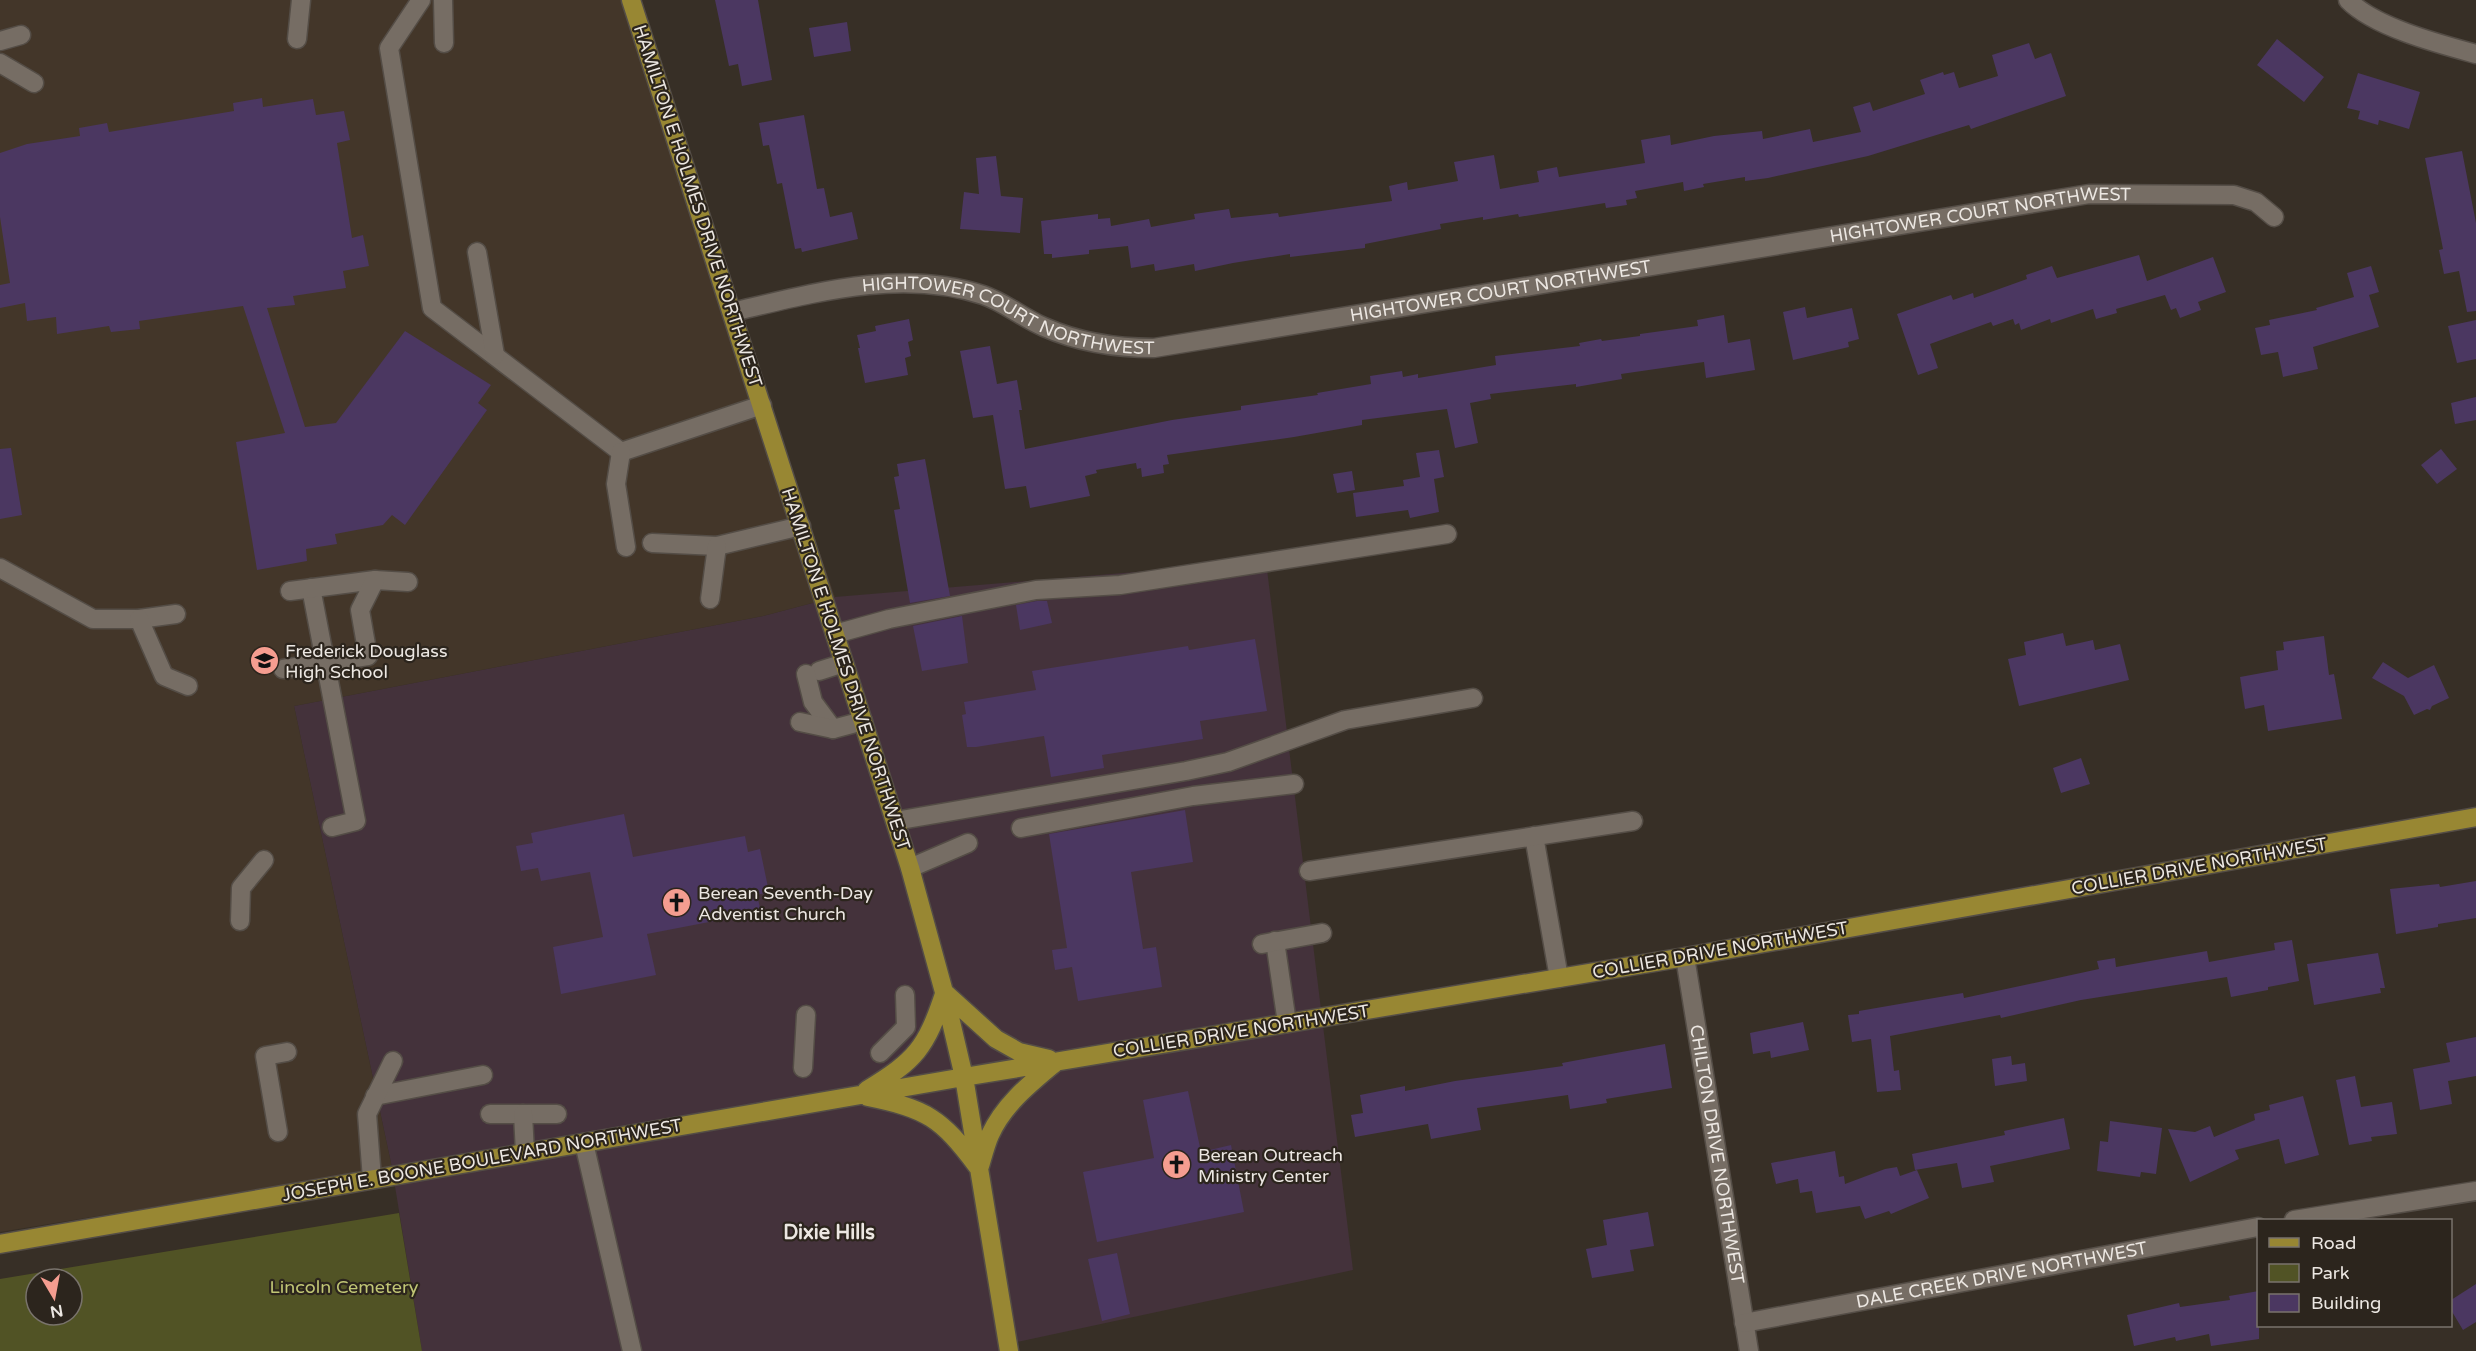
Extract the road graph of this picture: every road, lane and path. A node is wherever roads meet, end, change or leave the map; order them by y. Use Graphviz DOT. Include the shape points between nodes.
graph roads {
  1 [pos="301,0"];
  2 [pos="421,0"];
  3 [pos="443,0"];
  4 [pos="631,0"];
  5 [pos="2348,0"];
  6 [pos="21,35"];
  7 [pos="297,39"];
  8 [pos="0,41"];
  9 [pos="444,43"];
  10 [pos="2476,54"];
  11 [pos="0,63"];
  12 [pos="34,83"];
  13 [pos="2274,218"];
  14 [pos="477,252"];
  15 [pos="732,312"];
  16 [pos="495,355"];
  17 [pos="762,405"];
  18 [pos="621,452"];
  19 [pos="801,526"];
  20 [pos="1448,534"];
  21 [pos="652,543"];
  22 [pos="717,546"];
  23 [pos="626,547"];
  24 [pos="0,568"];
  25 [pos="375,580"];
  26 [pos="408,582"];
  27 [pos="311,588"];
  28 [pos="290,591"];
  29 [pos="710,599"];
  30 [pos="176,614"];
  31 [pos="140,619"];
  32 [pos="835,634"];
  33 [pos="324,662"];
  34 [pos="844,663"];
  35 [pos="282,669"];
  36 [pos="188,686"];
  37 [pos="1473,698"];
  38 [pos="863,721"];
  39 [pos="800,722"];
  40 [pos="833,729"];
  41 [pos="1294,784"];
  42 [pos="2476,817"];
  43 [pos="895,821"];
  44 [pos="1633,821"];
  45 [pos="332,827"];
  46 [pos="1021,828"];
  47 [pos="1534,836"];
  48 [pos="968,843"];
  49 [pos="264,860"];
  50 [pos="910,868"];
  51 [pos="1309,871"];
  52 [pos="240,921"];
  53 [pos="1322,933"];
  54 [pos="1685,957"];
  55 [pos="1559,978"];
  56 [pos="944,992"];
  57 [pos="905,995"];
  58 [pos="806,1015"];
  59 [pos="1287,1023"];
  60 [pos="287,1053"];
  61 [pos="880,1053"];
  62 [pos="393,1061"];
  63 [pos="1057,1061"];
  64 [pos="803,1068"];
  65 [pos="483,1075"];
  66 [pos="964,1077"];
  67 [pos="857,1095"];
  68 [pos="375,1096"];
  69 [pos="490,1114"];
  70 [pos="523,1114"];
  71 [pos="557,1114"];
  72 [pos="278,1132"];
  73 [pos="584,1143"];
  74 [pos="525,1153"];
  75 [pos="979,1168"];
  76 [pos="372,1179"];
  77 [pos="2476,1191"];
  78 [pos="2306,1219"];
  79 [pos="2257,1227"];
  80 [pos="0,1244"];
  81 [pos="1744,1323"];
  82 [pos="632,1351"];
  83 [pos="1010,1351"];
  84 [pos="1749,1351"];
  1 -- 7 [label="street"];
  2 -- 16 [label="street" via="389,48 432,308"];
  3 -- 9 [label="street"];
  4 -- 15 [label="main road, HAMILTON E HOLMES DRIVE NORTHWEST"];
  5 -- 10 [label="street" via="2395,28"];
  6 -- 8 [label="street"];
  11 -- 12 [label="street"];
  13 -- 15 [label="street, HIGHTOWER COURT NORTHWEST" via="2256,202 2234,195 2089,194 1154,348 1116,348 1078,340 1043,327 984,295 928,282 892,282 822,292"];
  14 -- 16 [label="street"];
  15 -- 17 [label="main road, HAMILTON E HOLMES DRIVE NORTHWEST"];
  16 -- 18 [label="street"];
  17 -- 18 [label="street"];
  17 -- 19 [label="main road, HAMILTON E HOLMES DRIVE NORTHWEST"];
  18 -- 23 [label="street" via="616,484"];
  19 -- 22 [label="street"];
  19 -- 32 [label="main road, HAMILTON E HOLMES DRIVE NORTHWEST"];
  20 -- 32 [label="street" via="1120,585 1036,590 889,619"];
  21 -- 22 [label="street"];
  22 -- 29 [label="street"];
  24 -- 31 [label="street" via="93,619"];
  25 -- 26 [label="street"];
  25 -- 27 [label="street"];
  25 -- 33 [label="street" via="360,610 368,656"];
  27 -- 28 [label="street"];
  27 -- 33 [label="street"];
  30 -- 31 [label="street"];
  31 -- 36 [label="street" via="164,675"];
  32 -- 34 [label="main road, HAMILTON E HOLMES DRIVE NORTHWEST"];
  33 -- 35 [label="street"];
  33 -- 45 [label="street" via="356,821"];
  34 -- 38 [label="main road, HAMILTON E HOLMES DRIVE NORTHWEST"];
  34 -- 40 [label="street" via="813,673 813,702"];
  37 -- 43 [label="street" via="1345,720 1228,762 1186,771"];
  38 -- 40 [label="street"];
  38 -- 43 [label="main road, HAMILTON E HOLMES DRIVE NORTHWEST"];
  39 -- 40 [label="street"];
  41 -- 46 [label="street" via="1194,796"];
  42 -- 54 [label="main road, COLLIER DRIVE NORTHWEST"];
  43 -- 50 [label="main road, HAMILTON E HOLMES DRIVE NORTHWEST"];
  44 -- 47 [label="street"];
  47 -- 51 [label="street"];
  47 -- 55 [label="street"];
  48 -- 50 [label="street"];
  49 -- 52 [label="street" via="241,888"];
  50 -- 56 [label="main road, HAMILTON E HOLMES DRIVE NORTHWEST"];
  53 -- 59 [label="street" via="1269,942"];
  54 -- 55 [label="main road, COLLIER DRIVE NORTHWEST"];
  54 -- 81 [label="street, CHILTON DRIVE NORTHWEST"];
  55 -- 59 [label="main road, COLLIER DRIVE NORTHWEST"];
  56 -- 63 [label="main road" via="996,1039 1019,1052"];
  56 -- 66 [label="main road, HAMILTON E HOLMES DRIVE NORTHWEST"];
  56 -- 67 [label="main road" via="933,1028 920,1049 898,1071"];
  57 -- 61 [label="street" via="906,1027"];
  58 -- 64 [label="street"];
  59 -- 63 [label="main road, COLLIER DRIVE NORTHWEST"];
  60 -- 72 [label="street" via="264,1056"];
  62 -- 68 [label="street"];
  63 -- 66 [label="main road, COLLIER DRIVE NORTHWEST"];
  63 -- 75 [label="main road" via="1025,1088 1002,1115 990,1134"];
  65 -- 68 [label="street"];
  66 -- 67 [label="main road, JOSEPH E. BOONE BOULEVARD NORTHWEST"];
  66 -- 75 [label="main road, HAMILTON E HOLMES DRIVE NORTHWEST"];
  67 -- 73 [label="main road, JOSEPH E. BOONE BOULEVARD NORTHWEST"];
  67 -- 75 [label="main road" via="908,1105 934,1119 955,1137"];
  68 -- 76 [label="street" via="367,1114"];
  69 -- 70 [label="street"];
  70 -- 71 [label="street"];
  70 -- 74 [label="street"];
  73 -- 74 [label="main road, JOSEPH E. BOONE BOULEVARD NORTHWEST"];
  73 -- 82 [label="street"];
  74 -- 76 [label="main road, JOSEPH E. BOONE BOULEVARD NORTHWEST"];
  75 -- 83 [label="main road, HAMILTON E HOLMES DRIVE NORTHWEST"];
  76 -- 80 [label="main road, JOSEPH E. BOONE BOULEVARD NORTHWEST"];
  77 -- 78 [label="street"];
  79 -- 81 [label="street, DALE CREEK DRIVE NORTHWEST"];
  81 -- 84 [label="street, CHILTON DRIVE NORTHWEST"];
}
